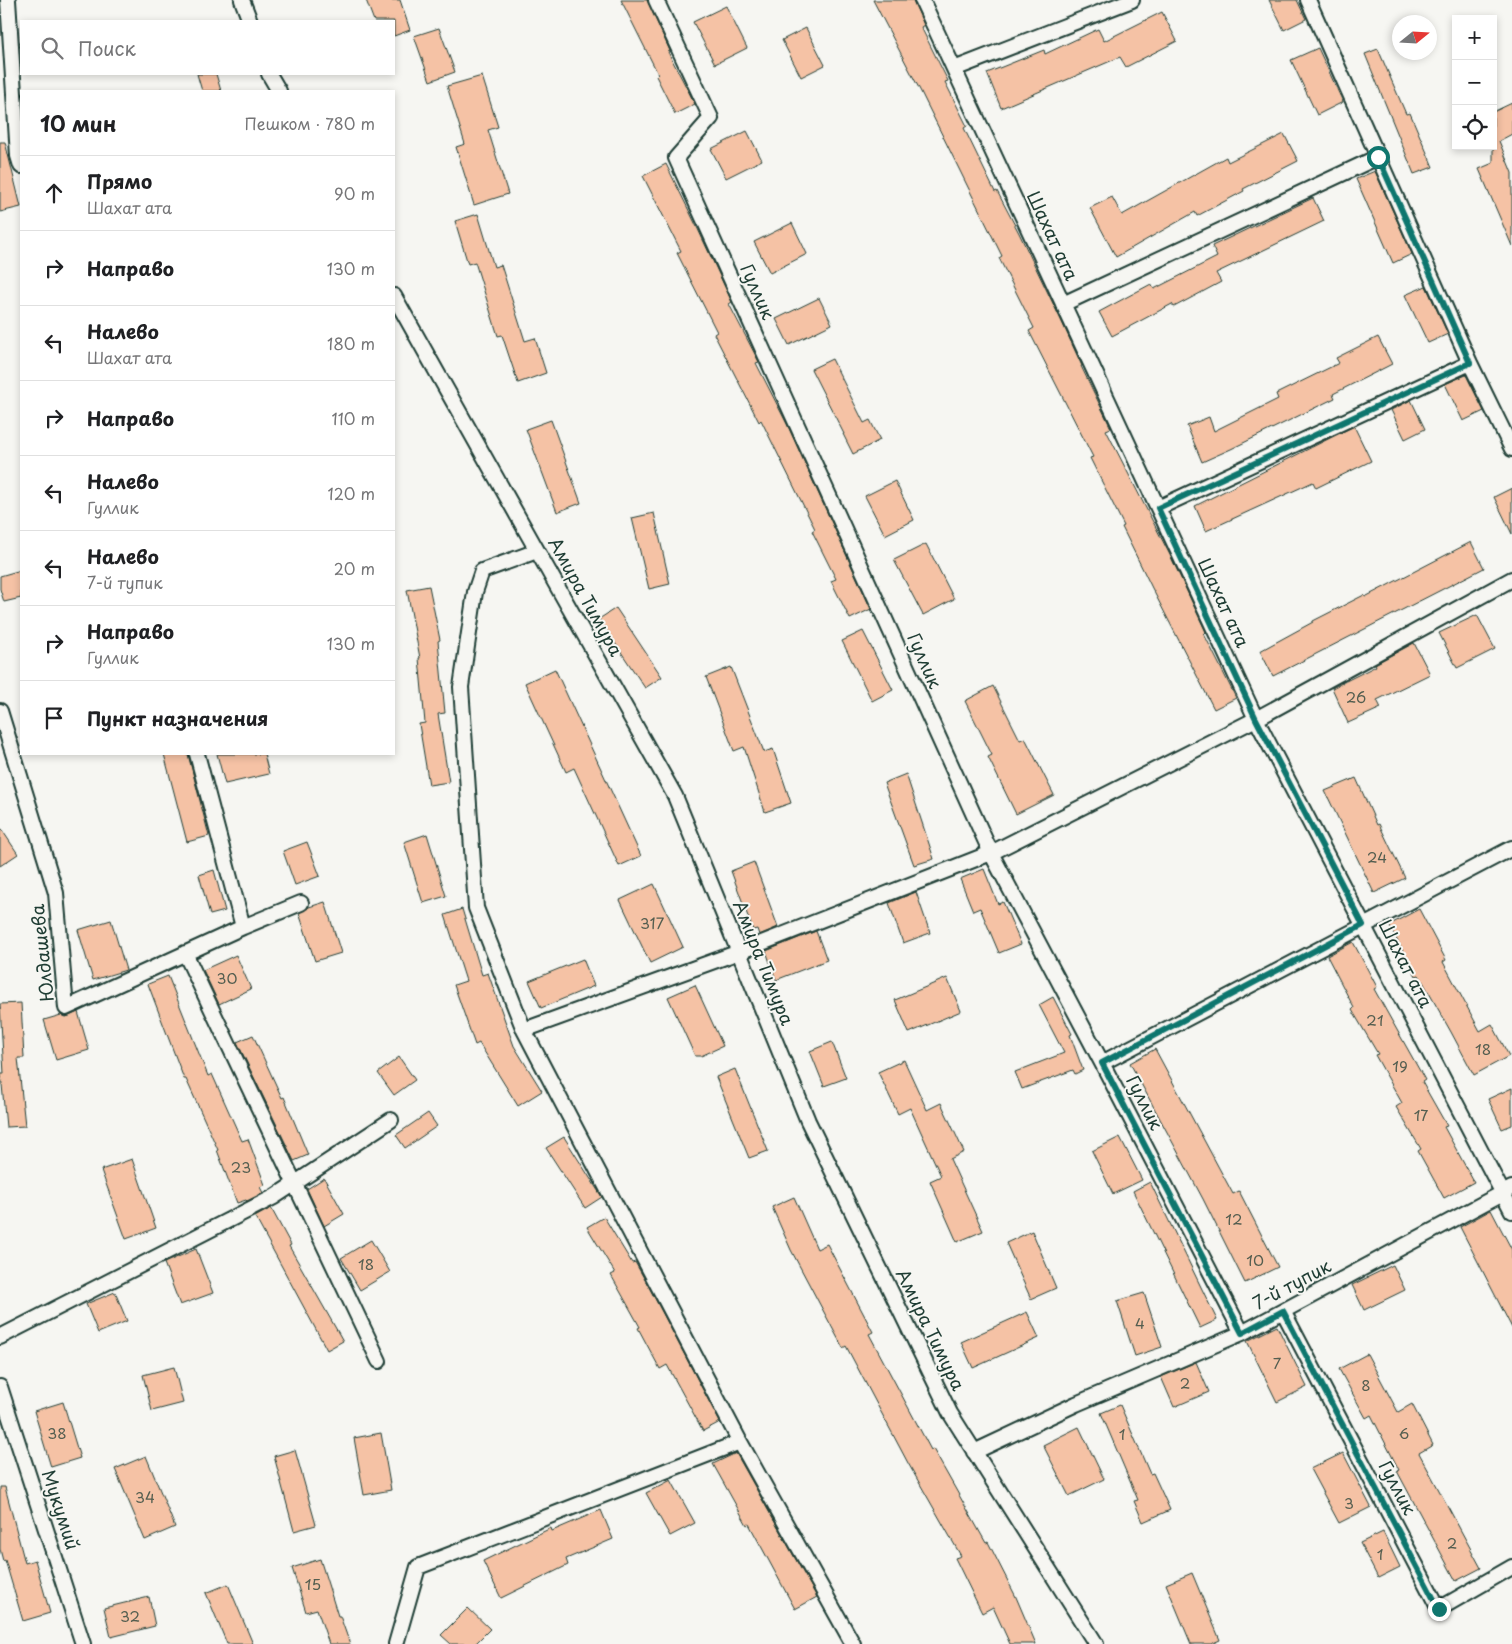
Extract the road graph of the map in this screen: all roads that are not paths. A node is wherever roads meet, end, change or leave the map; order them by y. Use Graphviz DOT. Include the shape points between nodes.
graph roads {
  1 [pos="8,0"];
  2 [pos="242,0"];
  3 [pos="656,0"];
  4 [pos="922,0"];
  5 [pos="1132,0"];
  6 [pos="1308,0"];
  7 [pos="250,20"];
  8 [pos="954,69"];
  9 [pos="270,75"];
  10 [pos="278,90"];
  11 [pos="1378,157"];
  12 [pos="20,159"];
  13 [pos="395,298"];
  14 [pos="1063,304"];
  15 [pos="1470,363"];
  16 [pos="1512,449"];
  17 [pos="1158,508"];
  18 [pos="537,551"];
  19 [pos="1512,579"];
  20 [pos="0,711"];
  21 [pos="1256,719"];
  22 [pos="197,755"];
  23 [pos="1512,848"];
  24 [pos="991,853"];
  25 [pos="301,903"];
  26 [pos="1363,925"];
  27 [pos="243,927"];
  28 [pos="739,952"];
  29 [pos="185,954"];
  30 [pos="524,1030"];
  31 [pos="1102,1063"];
  32 [pos="391,1120"];
  33 [pos="295,1184"];
  34 [pos="1507,1190"];
  35 [pos="1512,1212"];
  36 [pos="1283,1311"];
  37 [pos="1242,1333"];
  38 [pos="0,1336"];
  39 [pos="379,1361"];
  40 [pos="0,1387"];
  41 [pos="740,1442"];
  42 [pos="974,1452"];
  43 [pos="1512,1567"];
  44 [pos="83,1644"];
  45 [pos="396,1644"];
  46 [pos="853,1644"];
  47 [pos="1096,1644"];
  1 -- 12 [label="street"];
  2 -- 7 [label="street"];
  3 -- 24 [label="street, Гуллик" via="712,118 676,158"];
  4 -- 8 [label="street, Шахат ата"];
  5 -- 8 [label="street"];
  6 -- 11 [label="street"];
  8 -- 14 [label="street, Шахат ата"];
  9 -- 10 [label="street"];
  11 -- 14 [label="street"];
  11 -- 15 [label="street"];
  13 -- 18 [label="street, Амира Тимура"];
  14 -- 17 [label="street, Шахат ата"];
  15 -- 16 [label="street"];
  15 -- 17 [label="street"];
  17 -- 21 [label="street, Шахат ата"];
  18 -- 28 [label="street, Амира Тимура" via="675,796"];
  18 -- 30 [label="street" via="482,571 475,592 462,687 476,908"];
  19 -- 21 [label="street"];
  20 -- 29 [label="street, Юлдашева" via="56,893 66,1008"];
  21 -- 24 [label="street"];
  21 -- 26 [label="street, Шахат ата"];
  22 -- 27 [label="street"];
  23 -- 26 [label="street"];
  24 -- 28 [label="street"];
  24 -- 31 [label="street, Гуллик"];
  25 -- 27 [label="street, Юлдашева"];
  26 -- 31 [label="street"];
  26 -- 34 [label="street, Шахат ата"];
  27 -- 29 [label="street, Юлдашева"];
  28 -- 30 [label="street"];
  28 -- 42 [label="street, Амира Тимура" via="808,1121 950,1413"];
  29 -- 33 [label="street"];
  30 -- 41 [label="street"];
  31 -- 37 [label="street, Гуллик"];
  32 -- 33 [label="street"];
  33 -- 38 [label="street" via="274,1198"];
  33 -- 39 [label="street"];
  34 -- 35 [label="street, Шахат ата"];
  34 -- 36 [label="street, 7-й тупик"];
  36 -- 37 [label="street, 7-й тупик"];
  36 -- 43 [label="street, Гуллик" via="1439,1609"];
  37 -- 42 [label="street, 7-й тупик"];
  40 -- 44 [label="street, Мукумий"];
  41 -- 45 [label="street" via="418,1567"];
  41 -- 46 [label="street"];
  42 -- 47 [label="street, Амира Тимура"];
}
